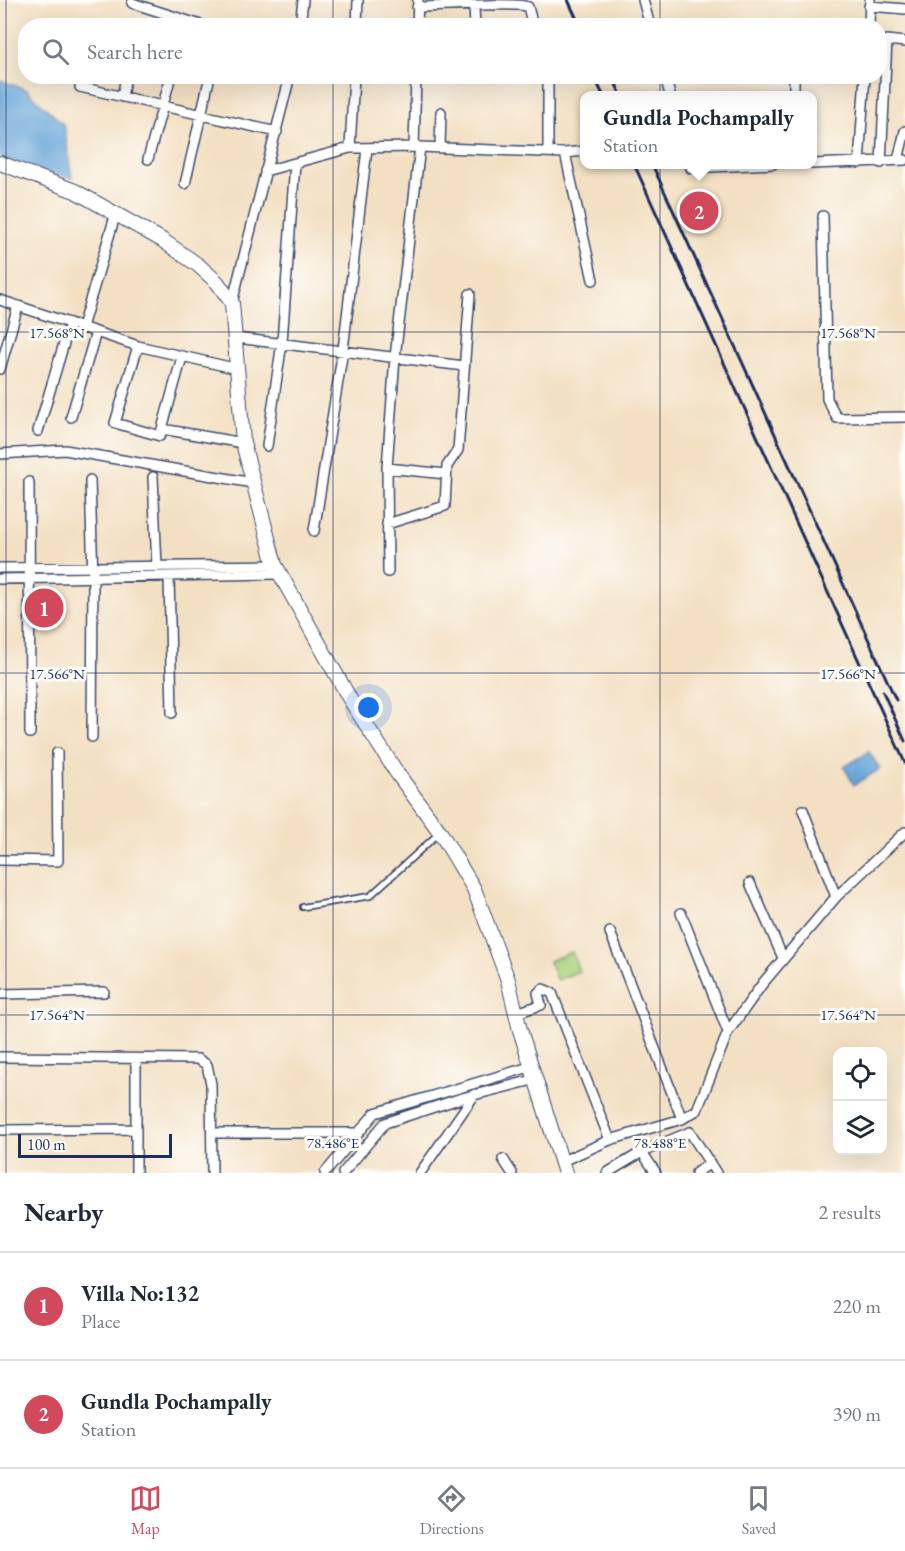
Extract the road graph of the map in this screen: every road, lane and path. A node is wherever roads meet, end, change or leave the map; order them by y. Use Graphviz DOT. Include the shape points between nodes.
graph roads {
  1 [pos="303,0"];
  2 [pos="358,0"];
  3 [pos="643,0"];
  4 [pos="132,3"];
  5 [pos="417,3"];
  6 [pos="870,3"];
  7 [pos="474,7"];
  8 [pos="905,9"];
  9 [pos="170,18"];
  10 [pos="301,18"];
  11 [pos="357,18"];
  12 [pos="475,18"];
  13 [pos="532,18"];
  14 [pos="648,18"];
  15 [pos="869,18"];
  16 [pos="887,40"];
  17 [pos="905,42"];
  18 [pos="124,84"];
  19 [pos="169,84"];
  20 [pos="208,84"];
  21 [pos="288,84"];
  22 [pos="354,84"];
  23 [pos="416,84"];
  24 [pos="548,84"];
  25 [pos="864,84"];
  26 [pos="882,84"];
  27 [pos="81,87"];
  28 [pos="122,97"];
  29 [pos="164,106"];
  30 [pos="441,112"];
  31 [pos="201,114"];
  32 [pos="905,131"];
  33 [pos="277,132"];
  34 [pos="417,147"];
  35 [pos="350,148"];
  36 [pos="440,148"];
  37 [pos="367,150"];
  38 [pos="548,152"];
  39 [pos="580,152"];
  40 [pos="565,153"];
  41 [pos="148,159"];
  42 [pos="902,160"];
  43 [pos="0,163"];
  44 [pos="295,163"];
  45 [pos="859,163"];
  46 [pos="881,163"];
  47 [pos="817,164"];
  48 [pos="265,171"];
  49 [pos="185,184"];
  50 [pos="116,213"];
  51 [pos="823,216"];
  52 [pos="593,280"];
  53 [pos="470,294"];
  54 [pos="0,300"];
  55 [pos="232,303"];
  56 [pos="18,306"];
  57 [pos="69,323"];
  58 [pos="82,327"];
  59 [pos="96,332"];
  60 [pos="236,338"];
  61 [pos="282,342"];
  62 [pos="138,346"];
  63 [pos="343,350"];
  64 [pos="182,357"];
  65 [pos="395,357"];
  66 [pos="465,366"];
  67 [pos="0,369"];
  68 [pos="238,369"];
  69 [pos="71,417"];
  70 [pos="905,417"];
  71 [pos="162,429"];
  72 [pos="38,431"];
  73 [pos="243,443"];
  74 [pos="267,446"];
  75 [pos="0,454"];
  76 [pos="387,468"];
  77 [pos="446,474"];
  78 [pos="153,477"];
  79 [pos="90,480"];
  80 [pos="29,482"];
  81 [pos="253,483"];
  82 [pos="387,524"];
  83 [pos="314,531"];
  84 [pos="157,567"];
  85 [pos="0,568"];
  86 [pos="31,568"];
  87 [pos="93,568"];
  88 [pos="277,570"];
  89 [pos="388,572"];
  90 [pos="169,576"];
  91 [pos="93,578"];
  92 [pos="0,579"];
  93 [pos="31,579"];
  94 [pos="172,713"];
  95 [pos="30,733"];
  96 [pos="92,737"];
  97 [pos="57,753"];
  98 [pos="803,810"];
  99 [pos="440,832"];
  100 [pos="905,832"];
  101 [pos="0,860"];
  102 [pos="750,883"];
  103 [pos="836,897"];
  104 [pos="303,907"];
  105 [pos="681,913"];
  106 [pos="610,932"];
  107 [pos="783,958"];
  108 [pos="104,992"];
  109 [pos="0,994"];
  110 [pos="516,1013"];
  111 [pos="728,1032"];
  112 [pos="0,1058"];
  113 [pos="136,1059"];
  114 [pos="535,1072"];
  115 [pos="475,1094"];
  116 [pos="682,1119"];
  117 [pos="136,1129"];
  118 [pos="0,1130"];
  119 [pos="212,1133"];
  120 [pos="356,1133"];
  121 [pos="610,1140"];
  122 [pos="642,1152"];
  123 [pos="503,1159"];
  124 [pos="710,1163"];
  125 [pos="562,1168"];
  126 [pos="136,1173"];
  127 [pos="212,1173"];
  128 [pos="325,1173"];
  129 [pos="343,1173"];
  130 [pos="420,1173"];
  131 [pos="512,1173"];
  132 [pos="607,1173"];
  133 [pos="656,1173"];
  134 [pos="696,1173"];
  135 [pos="716,1173"];
  1 -- 10 [label="street"];
  2 -- 11 [label="street"];
  3 -- 14 [label="street"];
  4 -- 9 [label="street"];
  5 -- 7 [label="street"];
  6 -- 8 [label="street"];
  6 -- 15 [label="street"];
  7 -- 12 [label="street"];
  7 -- 13 [label="street" via="524,4"];
  16 -- 17 [label="street"];
  18 -- 28 [label="street"];
  19 -- 29 [label="street"];
  20 -- 31 [label="street"];
  21 -- 33 [label="street"];
  22 -- 35 [label="street"];
  23 -- 34 [label="street"];
  24 -- 38 [label="street"];
  25 -- 45 [label="street"];
  26 -- 46 [label="street"];
  27 -- 28 [label="street"];
  28 -- 29 [label="street"];
  29 -- 31 [label="street"];
  29 -- 41 [label="street"];
  30 -- 36 [label="street"];
  31 -- 33 [label="street"];
  31 -- 49 [label="street"];
  32 -- 42 [label="street"];
  33 -- 48 [label="street"];
  34 -- 36 [label="street"];
  34 -- 37 [label="street"];
  34 -- 65 [label="street"];
  35 -- 37 [label="street"];
  35 -- 44 [label="street"];
  36 -- 38 [label="street"];
  37 -- 63 [label="street"];
  38 -- 40 [label="street"];
  39 -- 40 [label="street"];
  40 -- 52 [label="street"];
  42 -- 46 [label="street"];
  43 -- 50 [label="main road" via="75,191"];
  44 -- 48 [label="street"];
  44 -- 61 [label="street"];
  45 -- 46 [label="street"];
  45 -- 47 [label="street"];
  48 -- 55 [label="street"];
  50 -- 55 [label="main road" via="198,266 217,282"];
  50 -- 58 [label="street"];
  51 -- 70 [label="street" via="827,399 837,418"];
  53 -- 66 [label="street"];
  54 -- 56 [label="street"];
  55 -- 60 [label="main road"];
  56 -- 57 [label="street"];
  56 -- 67 [label="street"];
  57 -- 58 [label="street"];
  57 -- 72 [label="street"];
  58 -- 59 [label="street"];
  59 -- 62 [label="street"];
  59 -- 69 [label="street"];
  60 -- 61 [label="street"];
  60 -- 68 [label="main road"];
  61 -- 63 [label="street"];
  61 -- 74 [label="street"];
  62 -- 64 [label="street"];
  62 -- 71 [label="street" via="116,423 160,436"];
  63 -- 65 [label="street"];
  63 -- 83 [label="street"];
  64 -- 68 [label="street"];
  64 -- 71 [label="street"];
  65 -- 66 [label="street"];
  65 -- 76 [label="street"];
  66 -- 77 [label="street" via="458,450"];
  68 -- 73 [label="main road"];
  71 -- 73 [label="street"];
  73 -- 81 [label="main road"];
  75 -- 81 [label="street" via="65,450"];
  76 -- 77 [label="street"];
  76 -- 82 [label="street"];
  77 -- 82 [label="street" via="445,506"];
  78 -- 84 [label="street"];
  79 -- 87 [label="street"];
  80 -- 86 [label="street"];
  81 -- 88 [label="main road"];
  82 -- 89 [label="street"];
  84 -- 87 [label="street"];
  84 -- 88 [label="street"];
  85 -- 86 [label="street"];
  86 -- 87 [label="street"];
  86 -- 93 [label="street"];
  87 -- 91 [label="street"];
  88 -- 90 [label="street"];
  88 -- 99 [label="main road" via="351,701"];
  90 -- 91 [label="street"];
  90 -- 94 [label="street"];
  91 -- 93 [label="street"];
  91 -- 96 [label="street"];
  92 -- 93 [label="street"];
  93 -- 95 [label="street"];
  97 -- 101 [label="street" via="58,861"];
  98 -- 103 [label="street"];
  99 -- 104 [label="lane" via="370,896"];
  99 -- 110 [label="main road" via="474,890 508,980"];
  100 -- 103 [label="street"];
  102 -- 107 [label="street"];
  103 -- 107 [label="street"];
  105 -- 111 [label="street"];
  106 -- 116 [label="street"];
  107 -- 111 [label="street"];
  108 -- 109 [label="street"];
  110 -- 114 [label="main road"];
  110 -- 121 [label="street" via="541,1005 541,990 552,993"];
  111 -- 116 [label="street" via="699,1106"];
  112 -- 113 [label="street"];
  113 -- 117 [label="street"];
  113 -- 119 [label="street" via="198,1059 207,1065"];
  114 -- 115 [label="street"];
  114 -- 120 [label="street" via="375,1113"];
  114 -- 125 [label="main road"];
  115 -- 129 [label="street" via="385,1123"];
  115 -- 130 [label="street"];
  116 -- 121 [label="street"];
  117 -- 118 [label="street"];
  117 -- 126 [label="street"];
  119 -- 120 [label="street"];
  119 -- 127 [label="street"];
  120 -- 128 [label="street"];
  121 -- 125 [label="street"];
  122 -- 124 [label="street" via="690,1132"];
  122 -- 132 [label="street"];
  122 -- 133 [label="street"];
  123 -- 131 [label="street"];
  124 -- 134 [label="street"];
  124 -- 135 [label="street"];
}
